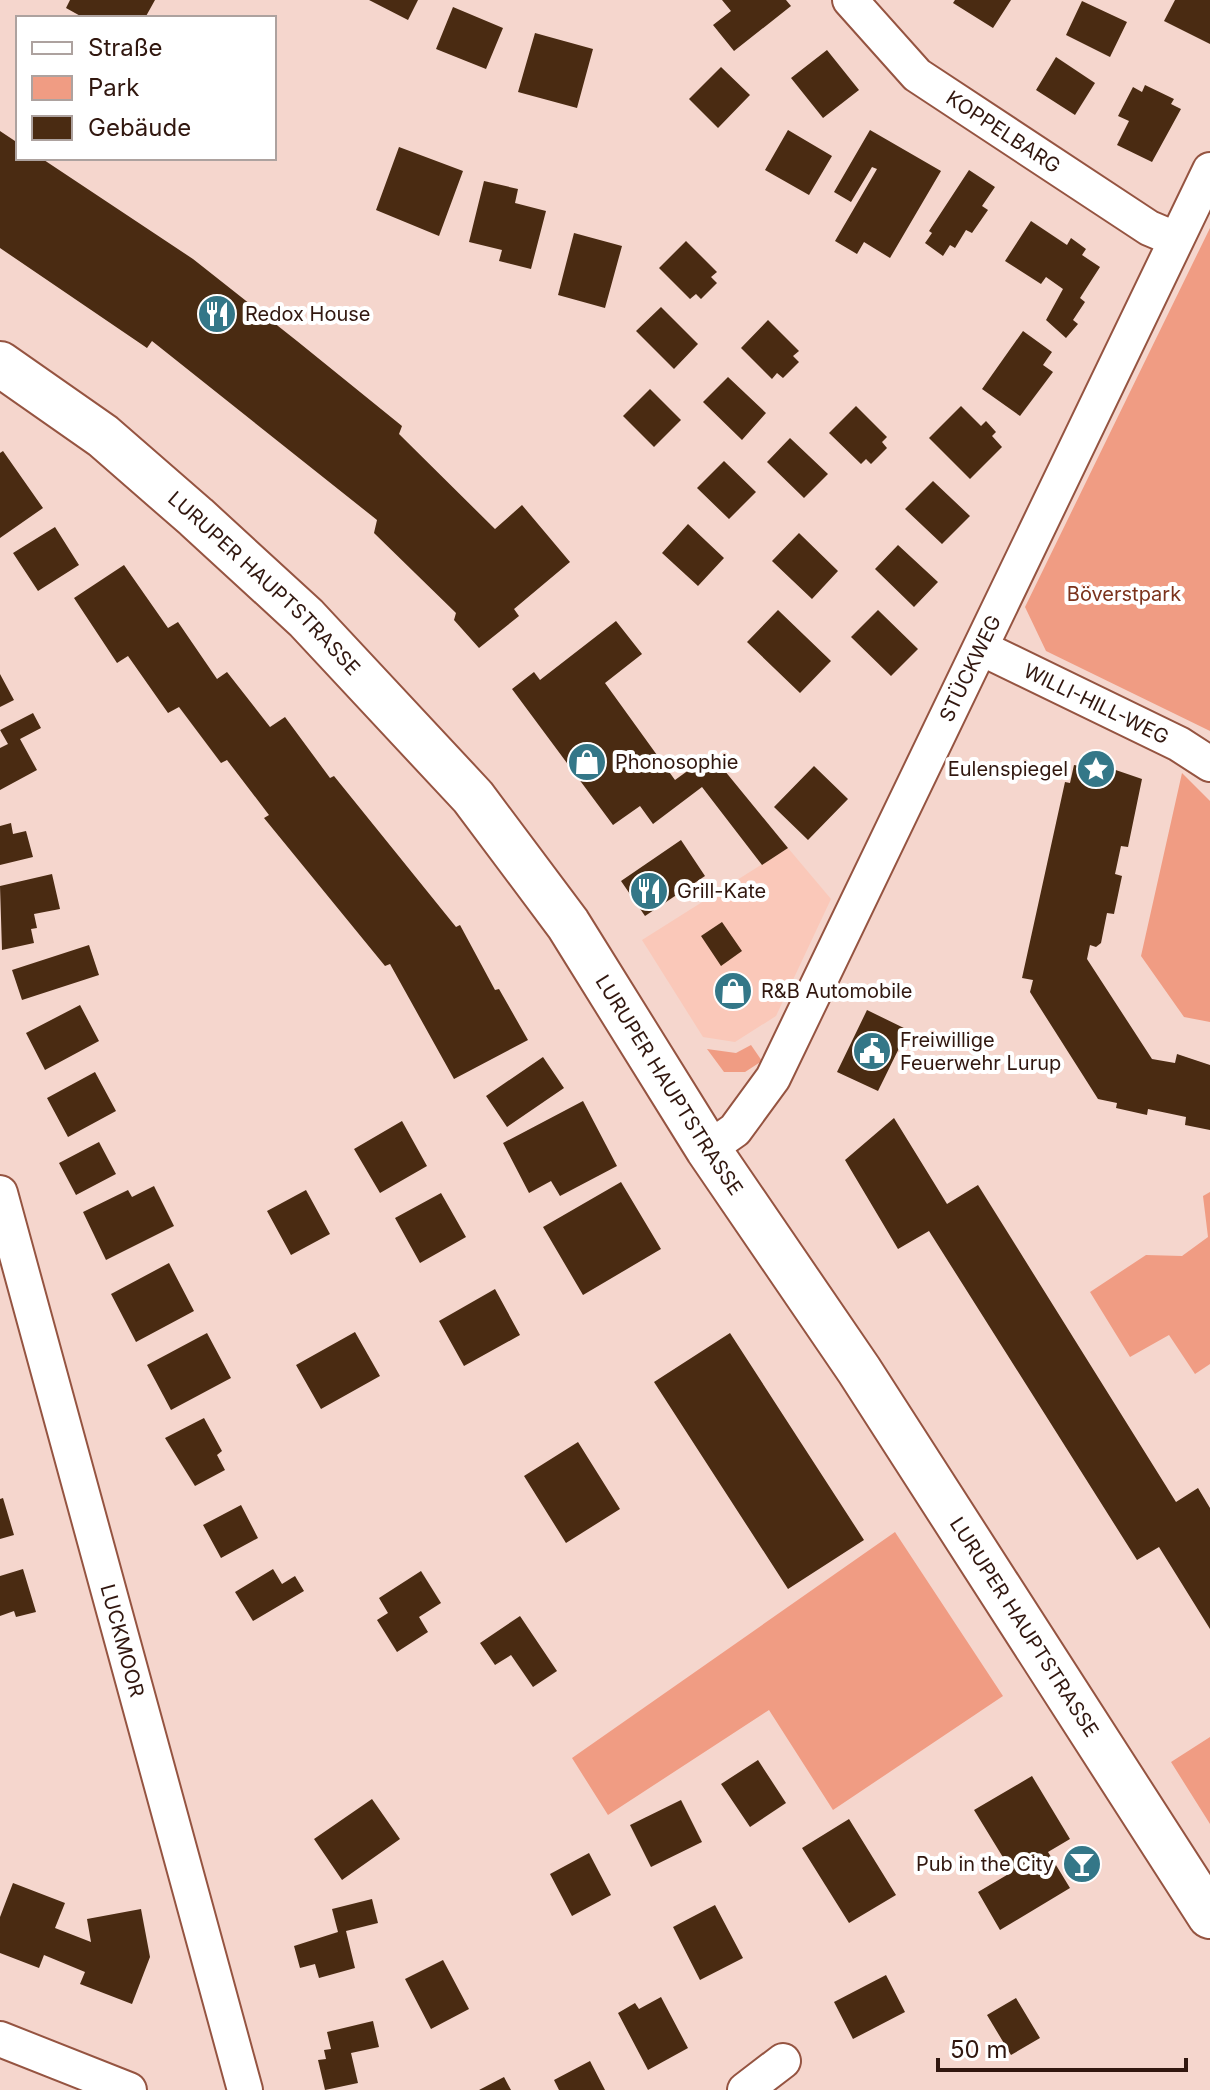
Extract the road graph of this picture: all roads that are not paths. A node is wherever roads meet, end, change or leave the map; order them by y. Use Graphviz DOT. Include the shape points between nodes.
graph roads {
  1 [pos="850,0"];
  2 [pos="1210,170"];
  3 [pos="1175,239"];
  4 [pos="0,364"];
  5 [pos="981,648"];
  6 [pos="1210,764"];
  7 [pos="708,1149"];
  8 [pos="0,1193"];
  9 [pos="1210,1916"];
  10 [pos="0,2039"];
  11 [pos="783,2061"];
  12 [pos="129,2090"];
  13 [pos="245,2090"];
  14 [pos="745,2090"];
  1 -- 3 [label="street, KOPPELBARG" via="917,75 1149,228"];
  2 -- 3 [label="street, STÜCKWEG"];
  3 -- 5 [label="street, STÜCKWEG"];
  4 -- 7 [label="main road, LURUPER HAUPTSTRASSE" via="103,436 207,527 306,618 473,797 568,924"];
  5 -- 6 [label="street, WILLI-HILL-WEG"];
  5 -- 7 [label="street, STÜCKWEG" via="773,1078 735,1130"];
  7 -- 9 [label="main road, LURUPER HAUPTSTRASSE" via="859,1370"];
  8 -- 13 [label="street, LUCKMOOR"];
  10 -- 12 [label="street"];
  11 -- 14 [label="street"];
}
